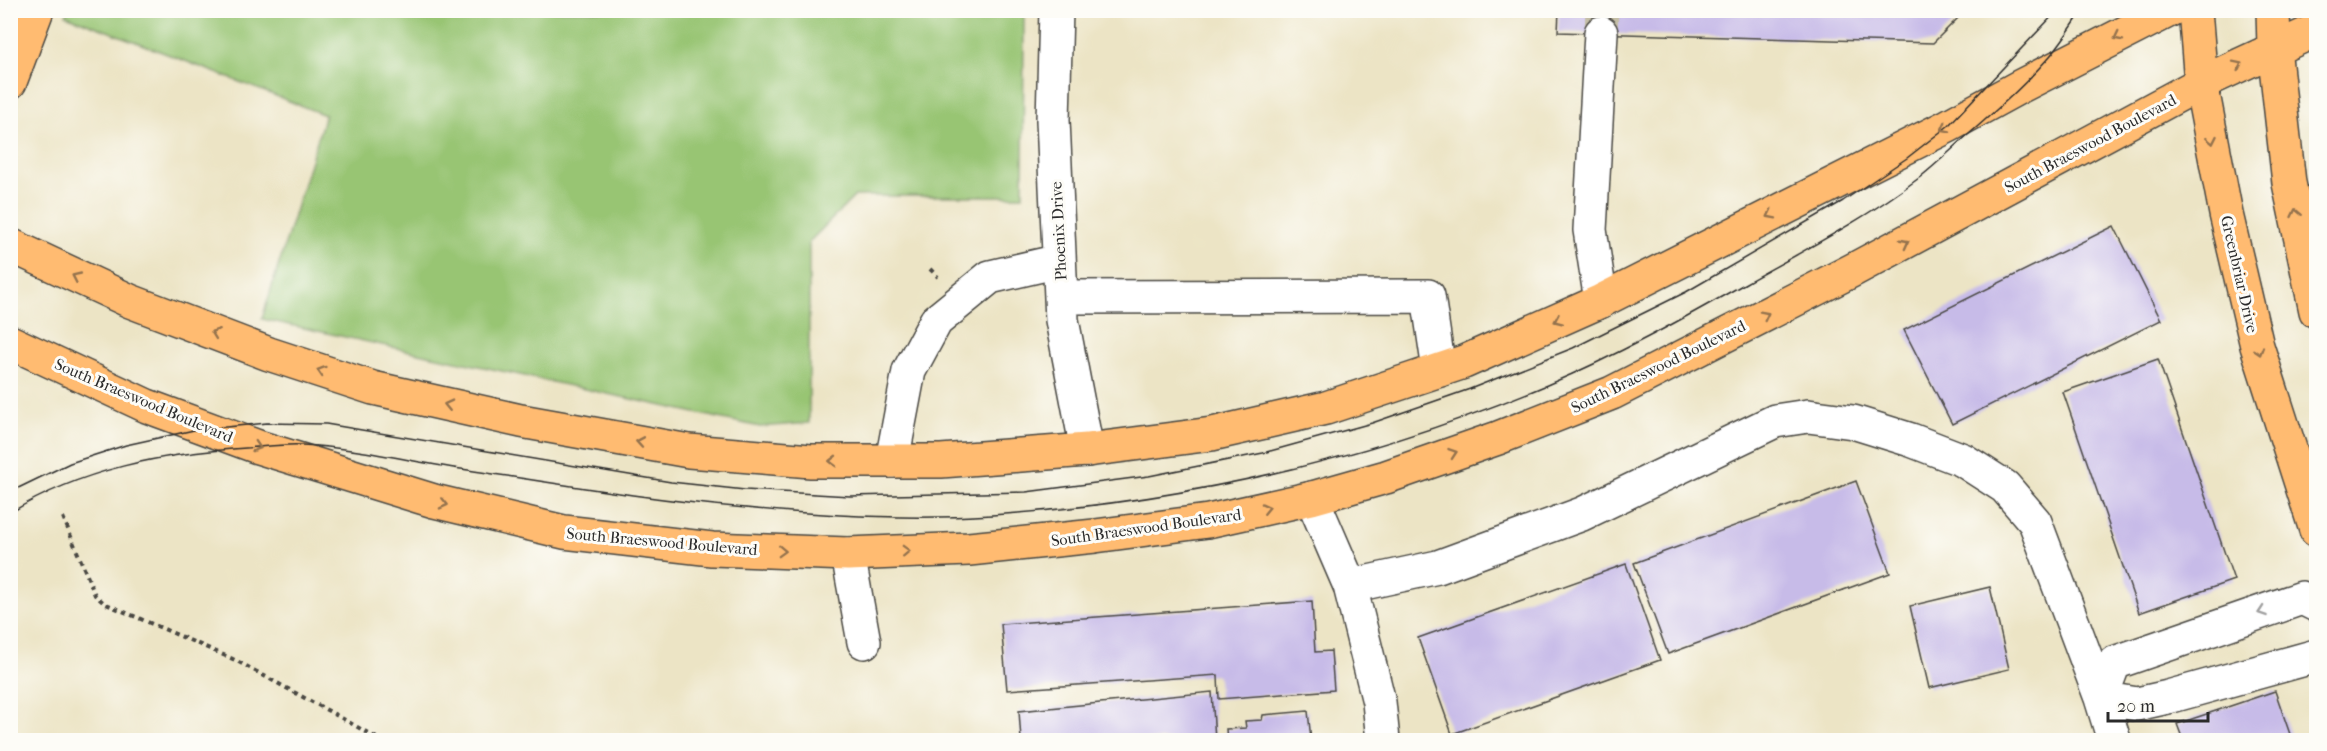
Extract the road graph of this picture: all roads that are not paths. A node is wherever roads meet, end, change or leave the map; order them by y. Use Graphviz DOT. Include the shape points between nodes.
graph roads {
  1 [pos="37,10"];
  2 [pos="1056,10"];
  3 [pos="2170,10"];
  4 [pos="2195,10"];
  5 [pos="2272,10"];
  6 [pos="2316,30"];
  7 [pos="1601,33"];
  8 [pos="2274,48"];
  9 [pos="10,82"];
  10 [pos="2201,83"];
  11 [pos="10,245"];
  12 [pos="1059,261"];
  13 [pos="1061,297"];
  14 [pos="1601,301"];
  15 [pos="2316,307"];
  16 [pos="10,342"];
  17 [pos="1439,370"];
  18 [pos="1087,450"];
  19 [pos="892,461"];
  20 [pos="1312,498"];
  21 [pos="2316,530"];
  22 [pos="848,554"];
  23 [pos="1350,586"];
  24 [pos="2316,605"];
  25 [pos="864,642"];
  26 [pos="2152,650"];
  27 [pos="2316,656"];
  28 [pos="2169,697"];
  29 [pos="2101,698"];
  30 [pos="1383,741"];
  31 [pos="2114,741"];
  1 -- 9 [label="main road"];
  2 -- 12 [label="street, Phoenix Drive" via="1053,120"];
  3 -- 14 [label="main road, one-way"];
  4 -- 10 [label="main road, Greenbriar Drive"];
  5 -- 8 [label="main road"];
  6 -- 8 [label="main road, South Braeswood Boulevard"];
  7 -- 14 [label="street" via="1590,230"];
  10 -- 8 [label="main road, South Braeswood Boulevard, one-way"];
  15 -- 8 [label="main road, one-way" via="2289,183"];
  20 -- 10 [label="main road, South Braeswood Boulevard, one-way" via="1386,477 1612,393 1853,270"];
  10 -- 21 [label="main road, Greenbriar Drive, one-way" via="2257,346"];
  19 -- 11 [label="main road, one-way" via="812,461 689,451 520,421 373,388 269,354 130,301"];
  12 -- 13 [label="street, Phoenix Drive"];
  12 -- 19 [label="street" via="990,277 936,321 909,371"];
  13 -- 17 [label="street" via="1428,296"];
  13 -- 18 [label="street, Phoenix Drive"];
  14 -- 17 [label="main road, one-way"];
  16 -- 22 [label="main road, South Braeswood Boulevard, one-way" via="206,429 434,501 564,532 712,549"];
  17 -- 18 [label="main road" via="1326,408 1223,431"];
  18 -- 19 [label="main road"];
  22 -- 20 [label="main road, South Braeswood Boulevard, one-way" via="969,549 1095,536 1208,521"];
  20 -- 23 [label="street"];
  22 -- 25 [label="street"];
  23 -- 29 [label="street" via="1438,567 1582,514 1775,421 1808,416 1853,422 1962,460 2005,487 2035,522"];
  23 -- 30 [label="street" via="1379,702"];
  24 -- 26 [label="street, one-way" via="2302,598"];
  26 -- 28 [label="street"];
  26 -- 29 [label="street" via="2114,663"];
  27 -- 28 [label="street"];
  28 -- 29 [label="street" via="2137,704"];
  29 -- 31 [label="street"];
}
